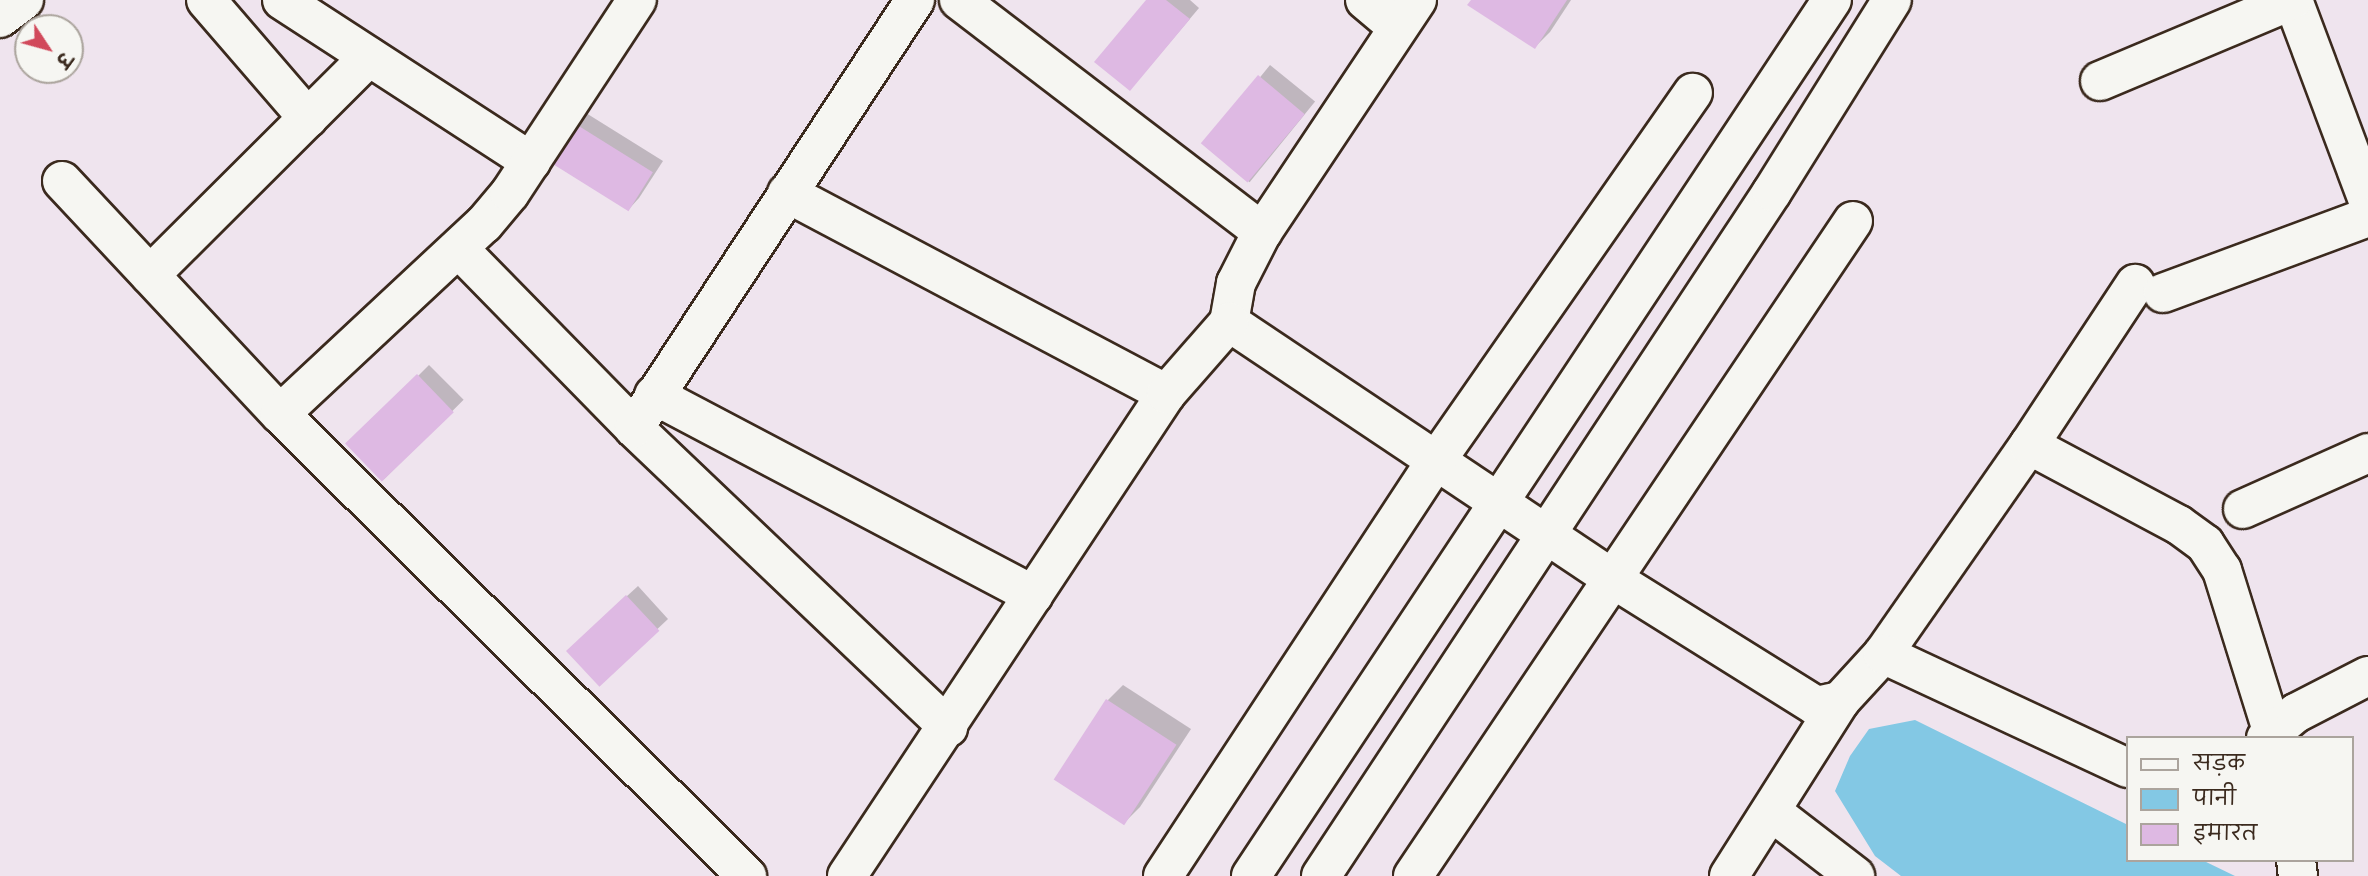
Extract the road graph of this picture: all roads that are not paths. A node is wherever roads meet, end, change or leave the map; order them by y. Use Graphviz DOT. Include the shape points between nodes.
graph roads {
  1 [pos="24,0"];
  2 [pos="206,0"];
  3 [pos="282,0"];
  4 [pos="637,0"];
  5 [pos="915,0"];
  6 [pos="959,0"];
  7 [pos="1365,0"];
  8 [pos="1832,0"];
  9 [pos="1892,0"];
  10 [pos="2293,0"];
  11 [pos="1407,13"];
  12 [pos="0,18"];
  13 [pos="369,57"];
  14 [pos="2100,80"];
  15 [pos="1693,93"];
  16 [pos="308,118"];
  17 [pos="531,162"];
  18 [pos="62,181"];
  19 [pos="787,193"];
  20 [pos="2368,201"];
  21 [pos="2368,217"];
  22 [pos="1853,221"];
  23 [pos="1262,232"];
  24 [pos="459,249"];
  25 [pos="150,275"];
  26 [pos="1229,322"];
  27 [pos="1167,394"];
  28 [pos="654,395"];
  29 [pos="280,414"];
  30 [pos="634,428"];
  31 [pos="2029,445"];
  32 [pos="2368,453"];
  33 [pos="1436,461"];
  34 [pos="1501,504"];
  35 [pos="2243,509"];
  36 [pos="1546,535"];
  37 [pos="1613,579"];
  38 [pos="1034,595"];
  39 [pos="1883,654"];
  40 [pos="2368,677"];
  41 [pos="1840,701"];
  42 [pos="948,727"];
  43 [pos="2269,735"];
  44 [pos="2126,767"];
  45 [pos="1772,812"];
  46 [pos="747,876"];
  47 [pos="847,876"];
  48 [pos="1163,876"];
  49 [pos="1251,876"];
  50 [pos="1321,876"];
  51 [pos="1413,876"];
  52 [pos="1729,876"];
  53 [pos="1855,876"];
  1 -- 12 [label="street"];
  2 -- 16 [label="street"];
  3 -- 13 [label="street"];
  4 -- 17 [label="street"];
  5 -- 19 [label="street"];
  6 -- 23 [label="street"];
  7 -- 11 [label="street"];
  8 -- 34 [label="street"];
  9 -- 36 [label="street" via="1772,192"];
  10 -- 14 [label="street"];
  10 -- 20 [label="street"];
  11 -- 23 [label="street"];
  13 -- 16 [label="street"];
  13 -- 17 [label="street"];
  15 -- 33 [label="street"];
  16 -- 25 [label="street"];
  17 -- 24 [label="street" via="510,193"];
  18 -- 25 [label="street"];
  19 -- 27 [label="street"];
  19 -- 28 [label="street"];
  21 -- 31 [label="street" via="2149,289"];
  22 -- 37 [label="street"];
  23 -- 26 [label="street" via="1236,283"];
  24 -- 29 [label="street"];
  24 -- 30 [label="street"];
  25 -- 29 [label="street"];
  26 -- 27 [label="street"];
  26 -- 33 [label="street"];
  27 -- 38 [label="street"];
  28 -- 30 [label="street"];
  28 -- 38 [label="street"];
  29 -- 46 [label="street"];
  30 -- 42 [label="street"];
  31 -- 39 [label="street"];
  31 -- 43 [label="street" via="2179,525 2204,544 2222,570"];
  32 -- 35 [label="street"];
  33 -- 34 [label="street"];
  33 -- 48 [label="street"];
  34 -- 36 [label="street"];
  34 -- 49 [label="street"];
  36 -- 37 [label="street"];
  36 -- 50 [label="street"];
  37 -- 41 [label="street" via="1816,706"];
  37 -- 51 [label="street"];
  38 -- 42 [label="street"];
  39 -- 41 [label="street"];
  39 -- 44 [label="street"];
  40 -- 43 [label="street" via="2315,703"];
  41 -- 45 [label="street"];
  42 -- 47 [label="street"];
  45 -- 52 [label="street"];
  45 -- 53 [label="street"];
}
